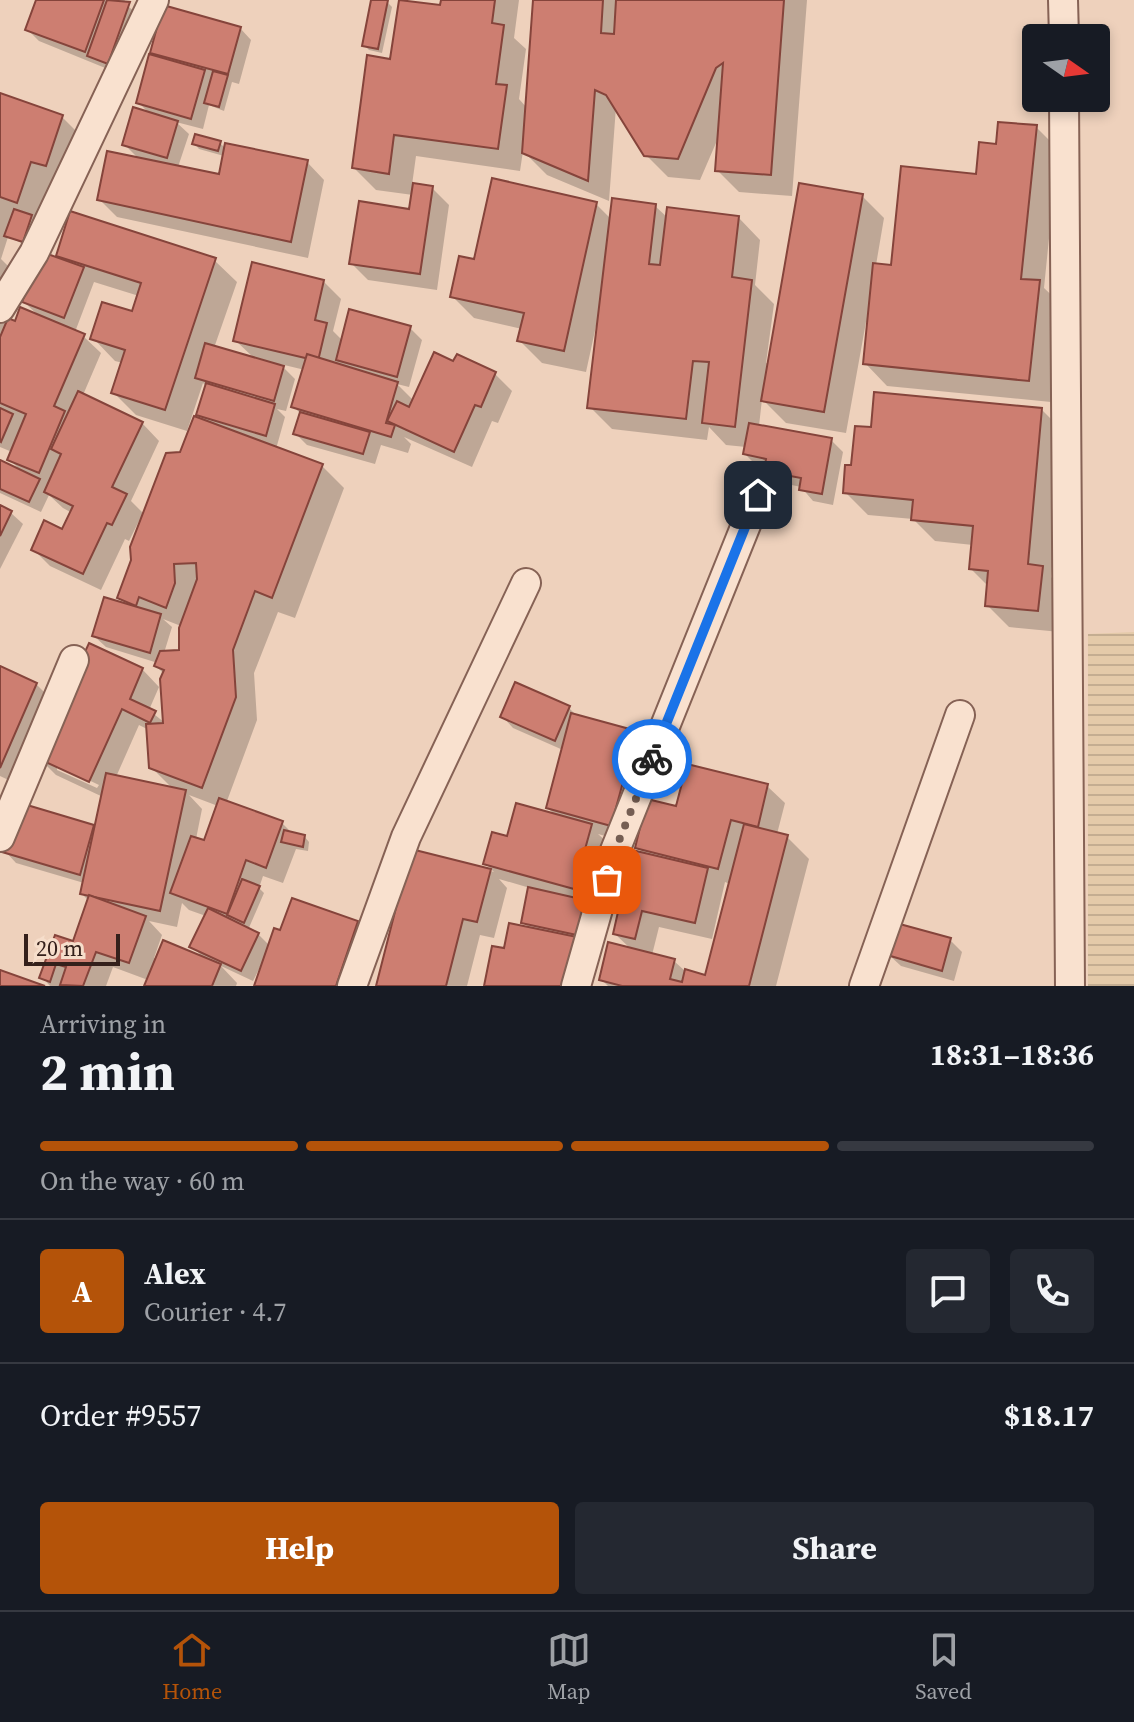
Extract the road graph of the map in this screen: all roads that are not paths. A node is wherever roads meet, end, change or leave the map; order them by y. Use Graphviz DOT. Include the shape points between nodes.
graph roads {
  1 [pos="154,0"];
  2 [pos="1063,0"];
  3 [pos="1064,24"];
  4 [pos="1064,112"];
  5 [pos="0,308"];
  6 [pos="758,495"];
  7 [pos="526,583"];
  8 [pos="74,660"];
  9 [pos="960,715"];
  10 [pos="0,837"];
  11 [pos="352,986"];
  12 [pos="576,986"];
  13 [pos="864,986"];
  14 [pos="1070,986"];
  1 -- 5 [label="street" via="34,253"];
  2 -- 3 [label="street"];
  4 -- 14 [label="street"];
  6 -- 12 [label="street" via="614,853"];
  7 -- 11 [label="street" via="406,837"];
  8 -- 10 [label="street"];
  9 -- 13 [label="street"];
}
